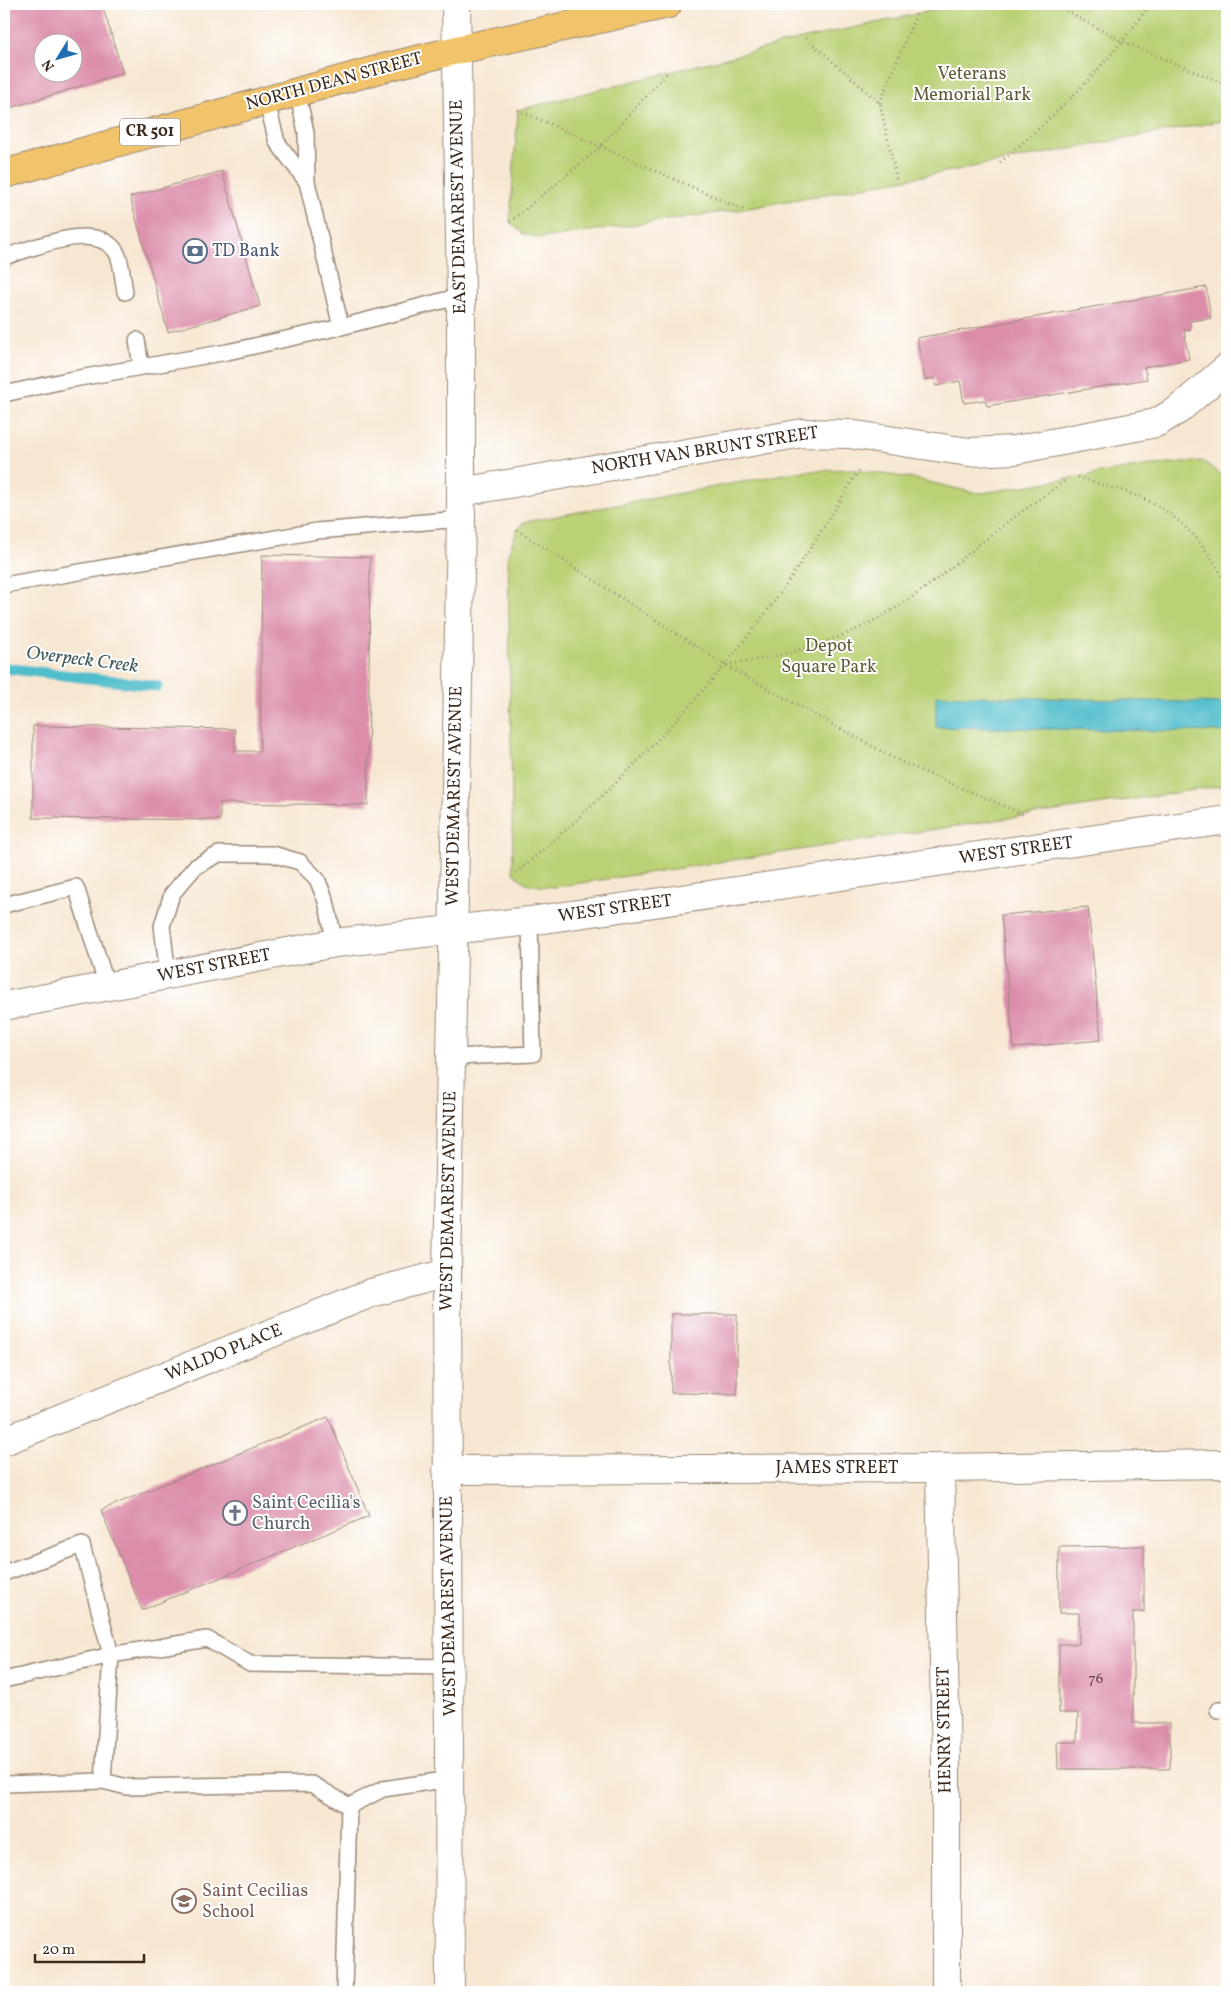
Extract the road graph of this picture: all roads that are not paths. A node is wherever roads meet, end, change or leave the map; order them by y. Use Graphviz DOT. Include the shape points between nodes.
graph roads {
  1 [pos="456,4"];
  2 [pos="668,4"];
  3 [pos="457,50"];
  4 [pos="297,91"];
  5 [pos="266,100"];
  6 [pos="4,174"];
  7 [pos="307,182"];
  8 [pos="4,257"];
  9 [pos="124,292"];
  10 [pos="461,296"];
  11 [pos="340,327"];
  12 [pos="137,340"];
  13 [pos="141,367"];
  14 [pos="1227,368"];
  15 [pos="4,394"];
  16 [pos="460,410"];
  17 [pos="461,492"];
  18 [pos="461,518"];
  19 [pos="4,584"];
  20 [pos="1227,820"];
  21 [pos="4,905"];
  22 [pos="530,922"];
  23 [pos="452,930"];
  24 [pos="335,944"];
  25 [pos="168,975"];
  26 [pos="107,986"];
  27 [pos="4,1006"];
  28 [pos="452,1057"];
  29 [pos="447,1273"];
  30 [pos="4,1441"];
  31 [pos="1227,1464"];
  32 [pos="940,1468"];
  33 [pos="447,1470"];
  34 [pos="4,1573"];
  35 [pos="111,1655"];
  36 [pos="450,1667"];
  37 [pos="4,1680"];
  38 [pos="450,1779"];
  39 [pos="103,1781"];
  40 [pos="4,1784"];
  41 [pos="349,1806"];
  42 [pos="344,1992"];
  43 [pos="450,1992"];
  44 [pos="946,1992"];
  1 -- 3 [label="street, EAST DEMAREST AVENUE"];
  2 -- 3 [label="main road, NORTH DEAN STREET / CR 501"];
  3 -- 4 [label="main road, NORTH DEAN STREET / CR 501"];
  3 -- 10 [label="street, EAST DEMAREST AVENUE"];
  4 -- 5 [label="main road, NORTH DEAN STREET / CR 501"];
  4 -- 7 [label="lane" via="306,132"];
  5 -- 6 [label="main road, NORTH DEAN STREET / CR 501"];
  5 -- 7 [label="lane" via="277,142"];
  7 -- 11 [label="lane"];
  8 -- 9 [label="lane" via="71,238 95,236 108,244 118,257"];
  10 -- 11 [label="lane"];
  10 -- 16 [label="street, EAST DEMAREST AVENUE"];
  11 -- 13 [label="lane"];
  12 -- 13 [label="lane"];
  13 -- 15 [label="lane"];
  14 -- 17 [label="street, NORTH VAN BRUNT STREET" via="1178,410 1156,423 1015,450 969,452 849,434 803,433"];
  16 -- 17 [label="street, WEST DEMAREST AVENUE"];
  17 -- 18 [label="street, WEST DEMAREST AVENUE"];
  18 -- 19 [label="lane" via="317,531"];
  18 -- 23 [label="street, WEST DEMAREST AVENUE"];
  20 -- 22 [label="street, WEST STREET"];
  21 -- 26 [label="lane" via="76,888"];
  22 -- 23 [label="street, WEST STREET"];
  22 -- 28 [label="lane" via="533,1054"];
  23 -- 24 [label="street, WEST STREET"];
  23 -- 28 [label="street, WEST DEMAREST AVENUE"];
  24 -- 25 [label="street, WEST STREET"];
  24 -- 25 [label="lane" via="326,901 317,879 300,862 272,854 219,854 195,867 172,894 162,926"];
  25 -- 26 [label="street, WEST STREET"];
  26 -- 27 [label="street, WEST STREET"];
  28 -- 29 [label="street, WEST DEMAREST AVENUE"];
  29 -- 30 [label="street, WALDO PLACE" via="371,1293"];
  29 -- 33 [label="street, WEST DEMAREST AVENUE"];
  31 -- 32 [label="street, JAMES STREET"];
  32 -- 33 [label="street, JAMES STREET"];
  32 -- 44 [label="street, HENRY STREET" via="946,1763"];
  33 -- 36 [label="street, WEST DEMAREST AVENUE"];
  34 -- 35 [label="lane" via="82,1546"];
  35 -- 36 [label="lane" via="207,1639 250,1664"];
  35 -- 37 [label="lane"];
  35 -- 39 [label="lane"];
  36 -- 38 [label="street, WEST DEMAREST AVENUE"];
  38 -- 41 [label="lane" via="383,1789"];
  38 -- 43 [label="street, WEST DEMAREST AVENUE"];
  39 -- 40 [label="lane"];
  39 -- 41 [label="lane" via="127,1787 312,1784"];
  41 -- 42 [label="lane"];
}
